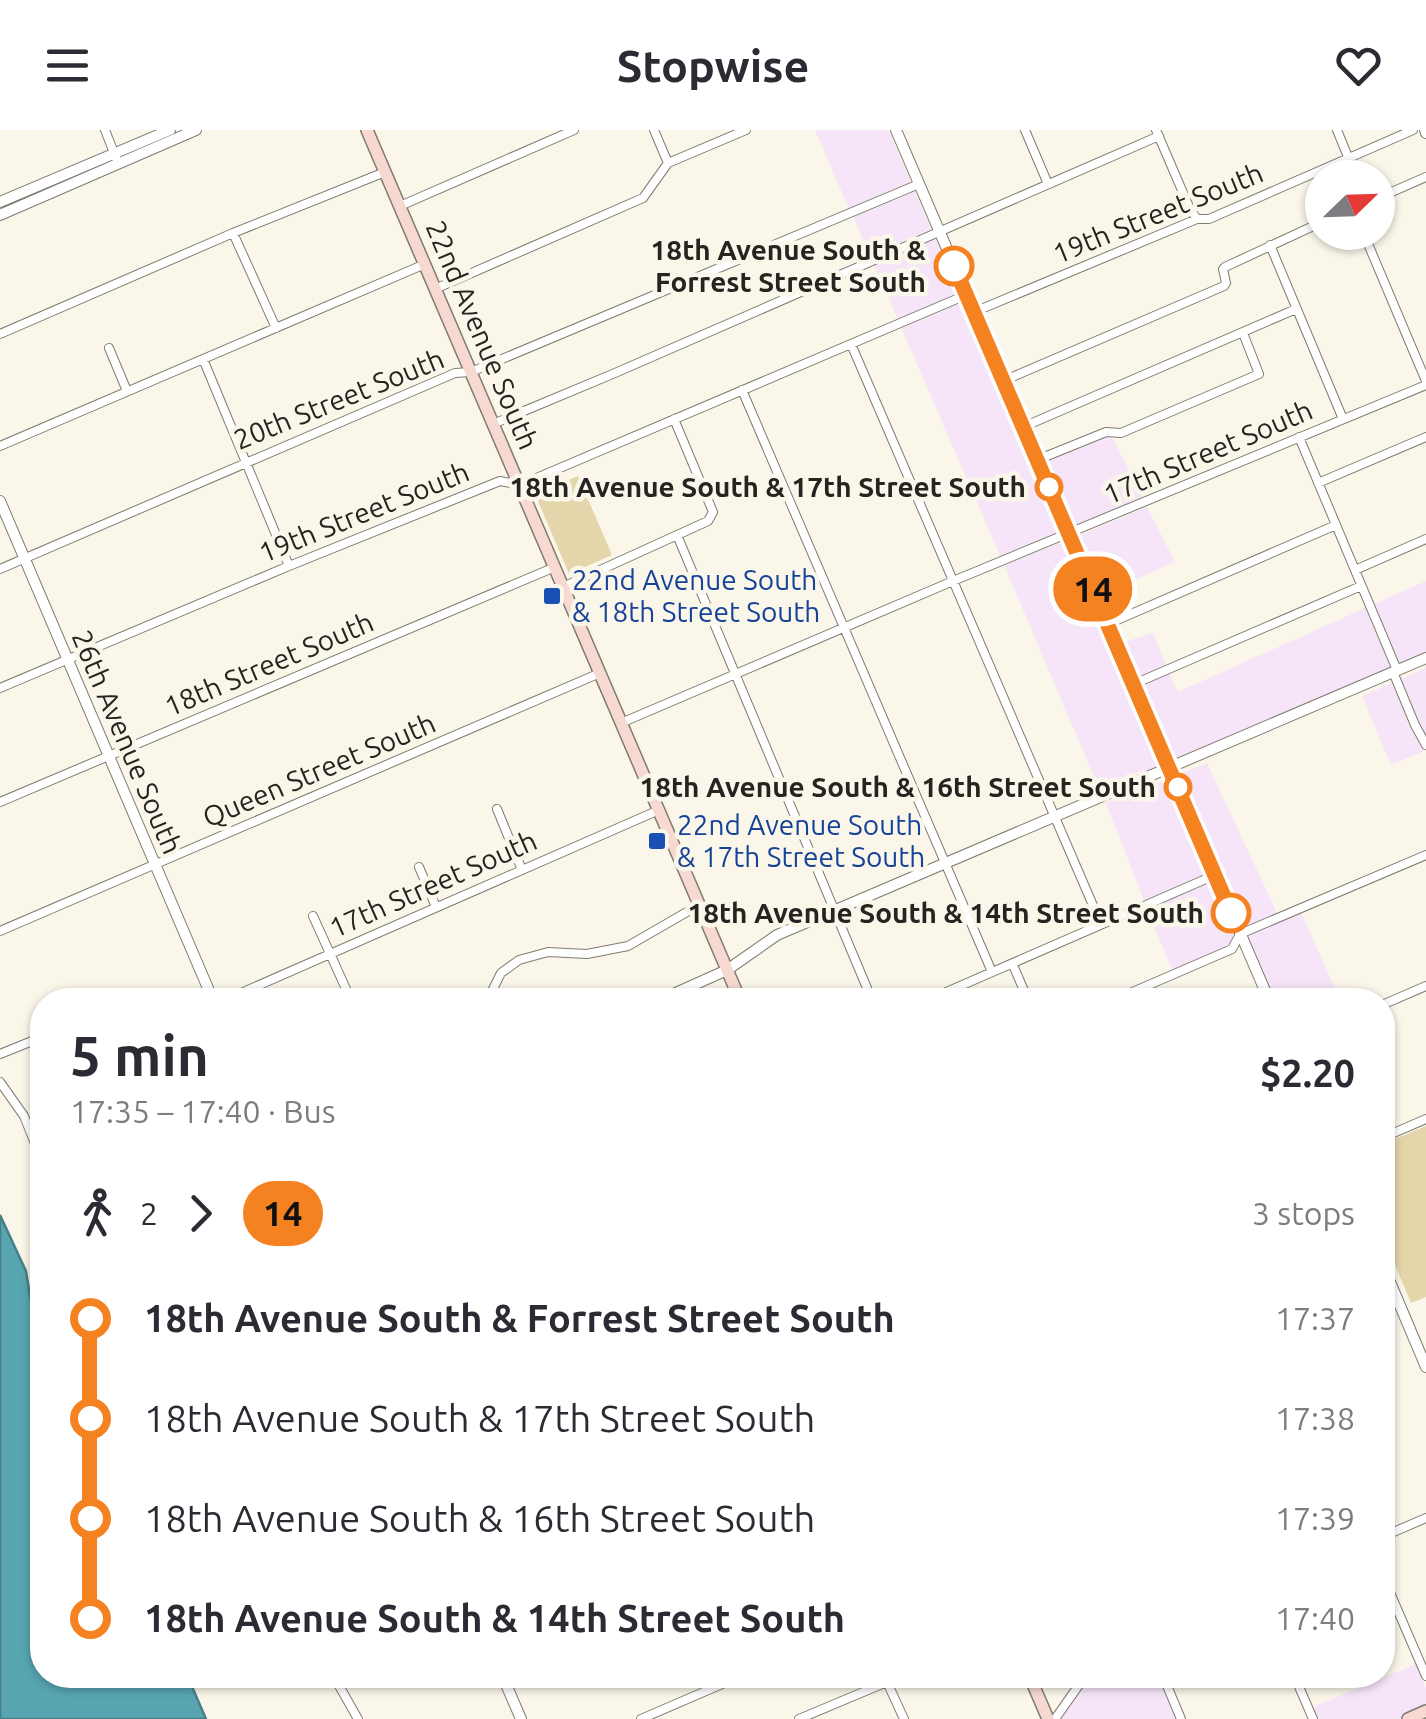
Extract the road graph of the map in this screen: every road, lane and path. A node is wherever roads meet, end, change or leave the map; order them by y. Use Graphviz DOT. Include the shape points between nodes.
graph roads {
  1 [pos="104,130"];
  2 [pos="170,130"];
  3 [pos="196,130"];
  4 [pos="574,130"];
  5 [pos="654,130"];
  6 [pos="746,130"];
  7 [pos="896,130"];
  8 [pos="1025,130"];
  9 [pos="1337,130"];
  10 [pos="1413,130"];
  11 [pos="371,131"];
  12 [pos="1158,133"];
  13 [pos="1348,157"];
  14 [pos="117,158"];
  15 [pos="668,163"];
  16 [pos="385,172"];
  17 [pos="1426,177"];
  18 [pos="919,184"];
  19 [pos="1048,184"];
  20 [pos="1395,191"];
  21 [pos="1,206"];
  22 [pos="400,206"];
  23 [pos="1197,219"];
  24 [pos="1305,229"];
  25 [pos="939,230"];
  26 [pos="233,233"];
  27 [pos="1270,244"];
  28 [pos="1371,250"];
  29 [pos="425,264"];
  30 [pos="436,289"];
  31 [pos="966,295"];
  32 [pos="1296,309"];
  33 [pos="974,312"];
  34 [pos="276,328"];
  35 [pos="1242,332"];
  36 [pos="0,334"];
  37 [pos="851,344"];
  38 [pos="109,348"];
  39 [pos="203,359"];
  40 [pos="471,372"];
  41 [pos="1003,381"];
  42 [pos="1426,383"];
  43 [pos="742,390"];
  44 [pos="127,391"];
  45 [pos="674,419"];
  46 [pos="1343,419"];
  47 [pos="493,424"];
  48 [pos="1023,428"];
  49 [pos="1426,437"];
  50 [pos="1299,438"];
  51 [pos="0,446"];
  52 [pos="1038,460"];
  53 [pos="246,462"];
  54 [pos="1318,483"];
  55 [pos="520,485"];
  56 [pos="0,501"];
  57 [pos="1336,525"];
  58 [pos="677,535"];
  59 [pos="1069,535"];
  60 [pos="1426,539"];
  61 [pos="24,558"];
  62 [pos="289,566"];
  63 [pos="555,567"];
  64 [pos="0,568"];
  65 [pos="1354,570"];
  66 [pos="953,582"];
  67 [pos="1361,586"];
  68 [pos="563,587"];
  69 [pos="1108,624"];
  70 [pos="845,628"];
  71 [pos="1426,658"];
  72 [pos="68,660"];
  73 [pos="1395,671"];
  74 [pos="600,672"];
  75 [pos="736,674"];
  76 [pos="1134,684"];
  77 [pos="0,688"];
  78 [pos="622,723"];
  79 [pos="1426,745"];
  80 [pos="109,756"];
  81 [pos="1170,768"];
  82 [pos="0,802"];
  83 [pos="497,810"];
  84 [pos="659,810"];
  85 [pos="1054,818"];
  86 [pos="1426,855"];
  87 [pos="946,864"];
  88 [pos="156,865"];
  89 [pos="418,867"];
  90 [pos="522,870"];
  91 [pos="1215,875"];
  92 [pos="700,905"];
  93 [pos="436,907"];
  94 [pos="835,911"];
  95 [pos="313,916"];
  96 [pos="1100,924"];
  97 [pos="0,931"];
  98 [pos="1240,934"];
  99 [pos="330,954"];
  100 [pos="1013,965"];
  101 [pos="727,970"];
  102 [pos="992,972"];
  103 [pos="1426,986"];
  104 [pos="208,988"];
  105 [pos="252,988"];
  106 [pos="346,988"];
  107 [pos="494,988"];
  108 [pos="687,988"];
  109 [pos="735,988"];
  110 [pos="867,988"];
  111 [pos="955,988"];
  112 [pos="1023,988"];
  113 [pos="1141,988"];
  114 [pos="1263,988"];
  115 [pos="1395,999"];
  116 [pos="30,1042"];
  117 [pos="0,1054"];
  118 [pos="0,1082"];
  119 [pos="1426,1119"];
  120 [pos="30,1131"];
  121 [pos="1395,1132"];
  122 [pos="1395,1293"];
  123 [pos="1399,1302"];
  124 [pos="1395,1304"];
  125 [pos="1426,1366"];
  126 [pos="1426,1518"];
  127 [pos="1395,1531"];
  128 [pos="1395,1604"];
  129 [pos="1426,1676"];
  130 [pos="340,1688"];
  131 [pos="508,1688"];
  132 [pos="713,1688"];
  133 [pos="874,1688"];
  134 [pos="891,1688"];
  135 [pos="1036,1688"];
  136 [pos="1076,1688"];
  137 [pos="1168,1688"];
  138 [pos="1300,1688"];
  139 [pos="1426,1712"];
  140 [pos="358,1719"];
  141 [pos="521,1719"];
  142 [pos="641,1719"];
  143 [pos="799,1719"];
  144 [pos="904,1719"];
  145 [pos="1052,1719"];
  146 [pos="1181,1719"];
  147 [pos="1313,1719"];
  148 [pos="1408,1719"];
  1 -- 14 [label="street"];
  2 -- 14 [label="street"];
  3 -- 14 [label="street"];
  4 -- 22 [label="street"];
  5 -- 15 [label="street"];
  6 -- 15 [label="street"];
  7 -- 18 [label="street"];
  8 -- 19 [label="street"];
  9 -- 13 [label="street"];
  10 -- 13 [label="street, 19th Street South"];
  11 -- 16 [label="main road, 22nd Avenue South"];
  12 -- 19 [label="street"];
  12 -- 23 [label="street"];
  13 -- 23 [label="street, 19th Street South"];
  14 -- 21 [label="street"];
  15 -- 30 [label="street" via="642,198"];
  16 -- 22 [label="main road, 22nd Avenue South"];
  16 -- 26 [label="street"];
  17 -- 20 [label="street"];
  18 -- 25 [label="street"];
  18 -- 40 [label="street, 20th Street South"];
  19 -- 25 [label="street"];
  22 -- 29 [label="main road, 22nd Avenue South"];
  23 -- 33 [label="street, 19th Street South"];
  24 -- 27 [label="street"];
  25 -- 31 [label="street"];
  25 -- 47 [label="street"];
  26 -- 34 [label="street"];
  26 -- 36 [label="street"];
  27 -- 32 [label="street"];
  27 -- 41 [label="street" via="1224,266 1224,286"];
  28 -- 42 [label="street"];
  29 -- 30 [label="main road, 22nd Avenue South"];
  29 -- 34 [label="street"];
  30 -- 40 [label="main road, 22nd Avenue South"];
  31 -- 33 [label="street"];
  31 -- 37 [label="street, 19th Street South"];
  32 -- 35 [label="street"];
  32 -- 46 [label="street"];
  33 -- 41 [label="street"];
  34 -- 39 [label="street"];
  35 -- 48 [label="street"];
  35 -- 52 [label="street" via="1259,374 1122,433 1106,432"];
  37 -- 43 [label="street, 19th Street South"];
  37 -- 66 [label="street"];
  38 -- 44 [label="street"];
  39 -- 44 [label="street"];
  39 -- 53 [label="street"];
  40 -- 47 [label="main road, 22nd Avenue South"];
  40 -- 53 [label="street, 20th Street South" via="455,372"];
  41 -- 48 [label="street"];
  42 -- 46 [label="street, 17th Street South"];
  43 -- 45 [label="street, 19th Street South"];
  43 -- 70 [label="street"];
  44 -- 51 [label="street"];
  45 -- 55 [label="street, 19th Street South"];
  45 -- 58 [label="street" via="714,512"];
  46 -- 50 [label="street, 17th Street South"];
  47 -- 55 [label="main road, 22nd Avenue South"];
  48 -- 52 [label="street"];
  49 -- 54 [label="street"];
  50 -- 54 [label="street"];
  50 -- 59 [label="street, 17th Street South"];
  52 -- 59 [label="street"];
  53 -- 61 [label="street, 20th Street South"];
  53 -- 62 [label="street"];
  54 -- 57 [label="street"];
  55 -- 62 [label="street, 19th Street South" via="500,481"];
  55 -- 63 [label="main road, 22nd Avenue South"];
  56 -- 61 [label="street, 26th Avenue South"];
  57 -- 65 [label="street"];
  57 -- 69 [label="street"];
  58 -- 68 [label="street"];
  58 -- 75 [label="street"];
  59 -- 66 [label="street, 17th Street South"];
  59 -- 69 [label="street"];
  60 -- 65 [label="street"];
  61 -- 64 [label="street, 20th Street South"];
  61 -- 72 [label="street, 26th Avenue South"];
  62 -- 72 [label="street, 19th Street South"];
  63 -- 68 [label="main road, 22nd Avenue South"];
  63 -- 80 [label="street, 18th Street South"];
  65 -- 67 [label="street"];
  66 -- 70 [label="street, 17th Street South"];
  66 -- 85 [label="street"];
  67 -- 73 [label="street"];
  67 -- 76 [label="street"];
  68 -- 74 [label="main road, 22nd Avenue South"];
  69 -- 76 [label="street"];
  70 -- 75 [label="street, 17th Street South"];
  70 -- 87 [label="street"];
  71 -- 73 [label="street"];
  72 -- 77 [label="street, 19th Street South"];
  72 -- 80 [label="street, 26th Avenue South"];
  73 -- 79 [label="street"];
  73 -- 81 [label="street"];
  74 -- 78 [label="main road, 22nd Avenue South"];
  74 -- 88 [label="street, Queen Street South"];
  75 -- 78 [label="street, 17th Street South"];
  75 -- 94 [label="street"];
  76 -- 81 [label="street"];
  78 -- 84 [label="main road, 22nd Avenue South"];
  80 -- 82 [label="street, 18th Street South"];
  80 -- 88 [label="street, 26th Avenue South"];
  81 -- 85 [label="street"];
  81 -- 91 [label="street"];
  83 -- 90 [label="street"];
  84 -- 90 [label="street, 17th Street South"];
  84 -- 92 [label="main road, 22nd Avenue South"];
  85 -- 87 [label="street"];
  85 -- 96 [label="street"];
  86 -- 98 [label="street"];
  87 -- 94 [label="street"];
  87 -- 102 [label="street"];
  88 -- 97 [label="street, Queen Street South"];
  88 -- 104 [label="street, 26th Avenue South"];
  89 -- 93 [label="street"];
  90 -- 93 [label="street, 17th Street South"];
  91 -- 96 [label="street"];
  91 -- 98 [label="street"];
  92 -- 101 [label="main road, 22nd Avenue South"];
  92 -- 107 [label="street" via="628,946 519,960"];
  93 -- 99 [label="street, 17th Street South"];
  94 -- 101 [label="street" via="777,935"];
  94 -- 110 [label="street"];
  95 -- 99 [label="street"];
  96 -- 100 [label="street"];
  98 -- 113 [label="street" via="1232,948"];
  98 -- 114 [label="street"];
  99 -- 105 [label="street, 17th Street South"];
  99 -- 106 [label="street"];
  100 -- 102 [label="street"];
  100 -- 112 [label="street"];
  101 -- 108 [label="street"];
  101 -- 109 [label="main road, 22nd Avenue South"];
  102 -- 111 [label="street"];
  103 -- 115 [label="street"];
  116 -- 117 [label="street"];
  118 -- 120 [label="street"];
  119 -- 121 [label="street"];
  122 -- 123 [label="street"];
  123 -- 124 [label="street"];
  123 -- 125 [label="street"];
  126 -- 127 [label="street"];
  128 -- 129 [label="street"];
  130 -- 140 [label="street"];
  131 -- 141 [label="street"];
  132 -- 142 [label="street"];
  133 -- 143 [label="street"];
  134 -- 144 [label="street"];
  135 -- 145 [label="main road"];
  136 -- 145 [label="street"];
  137 -- 146 [label="street"];
  138 -- 147 [label="street"];
  139 -- 148 [label="main road"];
}
